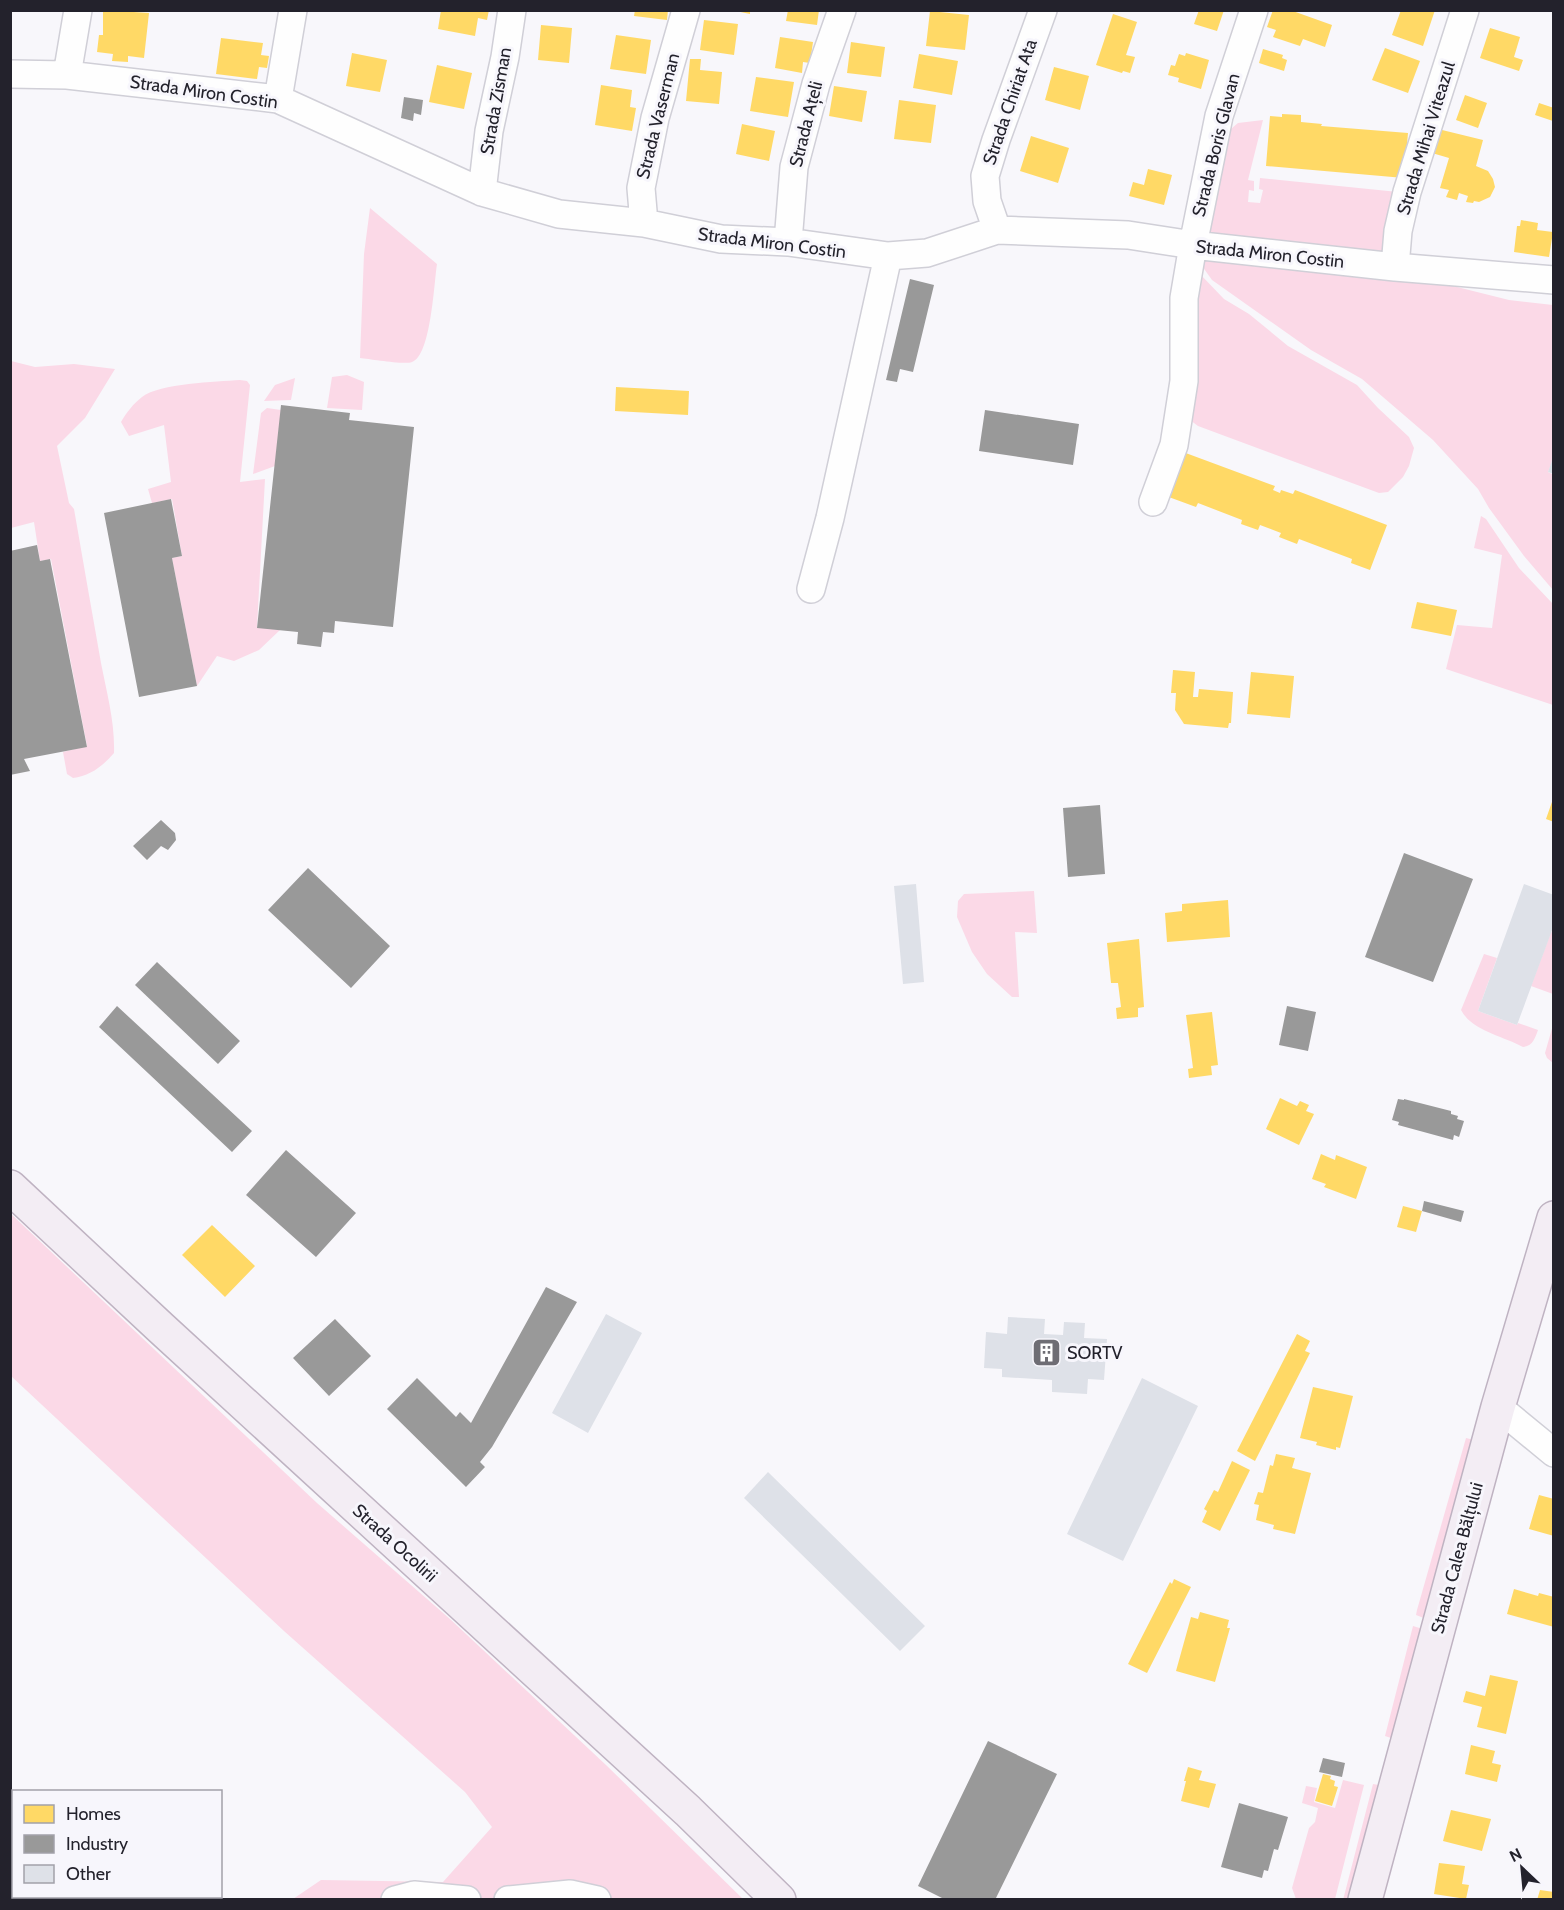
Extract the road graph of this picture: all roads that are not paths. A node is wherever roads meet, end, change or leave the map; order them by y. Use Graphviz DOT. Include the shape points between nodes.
graph roads {
  1 [pos="78,10"];
  2 [pos="293,10"];
  3 [pos="512,10"];
  4 [pos="686,10"];
  5 [pos="842,10"];
  6 [pos="1043,10"];
  7 [pos="1254,10"];
  8 [pos="1465,10"];
  9 [pos="10,74"];
  10 [pos="67,75"];
  11 [pos="278,99"];
  12 [pos="482,192"];
  13 [pos="644,223"];
  14 [pos="997,230"];
  15 [pos="788,242"];
  16 [pos="1193,245"];
  17 [pos="888,256"];
  18 [pos="1395,267"];
  19 [pos="1554,280"];
  20 [pos="1153,502"];
  21 [pos="811,589"];
  22 [pos="10,1187"];
  23 [pos="1554,1218"];
  24 [pos="1498,1407"];
  25 [pos="1554,1453"];
  26 [pos="405,1897"];
  27 [pos="467,1899"];
  28 [pos="508,1899"];
  29 [pos="597,1899"];
  30 [pos="779,1899"];
  31 [pos="1365,1899"];
  1 -- 10 [label="street"];
  2 -- 11 [label="street"];
  3 -- 12 [label="street, Strada Zisman" via="489,131"];
  4 -- 13 [label="street, Strada Vaserman" via="655,118 641,188"];
  5 -- 15 [label="street, Strada Ațeli" via="816,84 794,167"];
  6 -- 14 [label="street, Strada Chiriat Ata" via="985,176 987,201"];
  7 -- 16 [label="street, Strada Boris Glavan" via="1220,116"];
  8 -- 18 [label="street, Strada Mihai Viteazul" via="1407,192"];
  9 -- 10 [label="street, Strada Miron Costin"];
  10 -- 11 [label="street, Strada Miron Costin"];
  11 -- 12 [label="street, Strada Miron Costin"];
  12 -- 13 [label="street, Strada Miron Costin" via="559,213"];
  13 -- 15 [label="street, Strada Miron Costin" via="721,239"];
  14 -- 16 [label="street, Strada Miron Costin" via="1128,235"];
  14 -- 17 [label="street, Strada Miron Costin" via="927,253"];
  15 -- 17 [label="street, Strada Miron Costin"];
  16 -- 18 [label="street, Strada Miron Costin"];
  16 -- 20 [label="street, Strada Boris Glavan" via="1184,298 1184,381 1174,444"];
  17 -- 21 [label="street"];
  18 -- 19 [label="street, Strada Miron Costin"];
  22 -- 30 [label="main road, Strada Ocolirii"];
  23 -- 24 [label="main road, Strada Calea Bălțului"];
  24 -- 25 [label="street"];
  24 -- 31 [label="main road, Strada Calea Bălțului"];
  26 -- 27 [label="street"];
  28 -- 29 [label="street" via="570,1894"];
}
